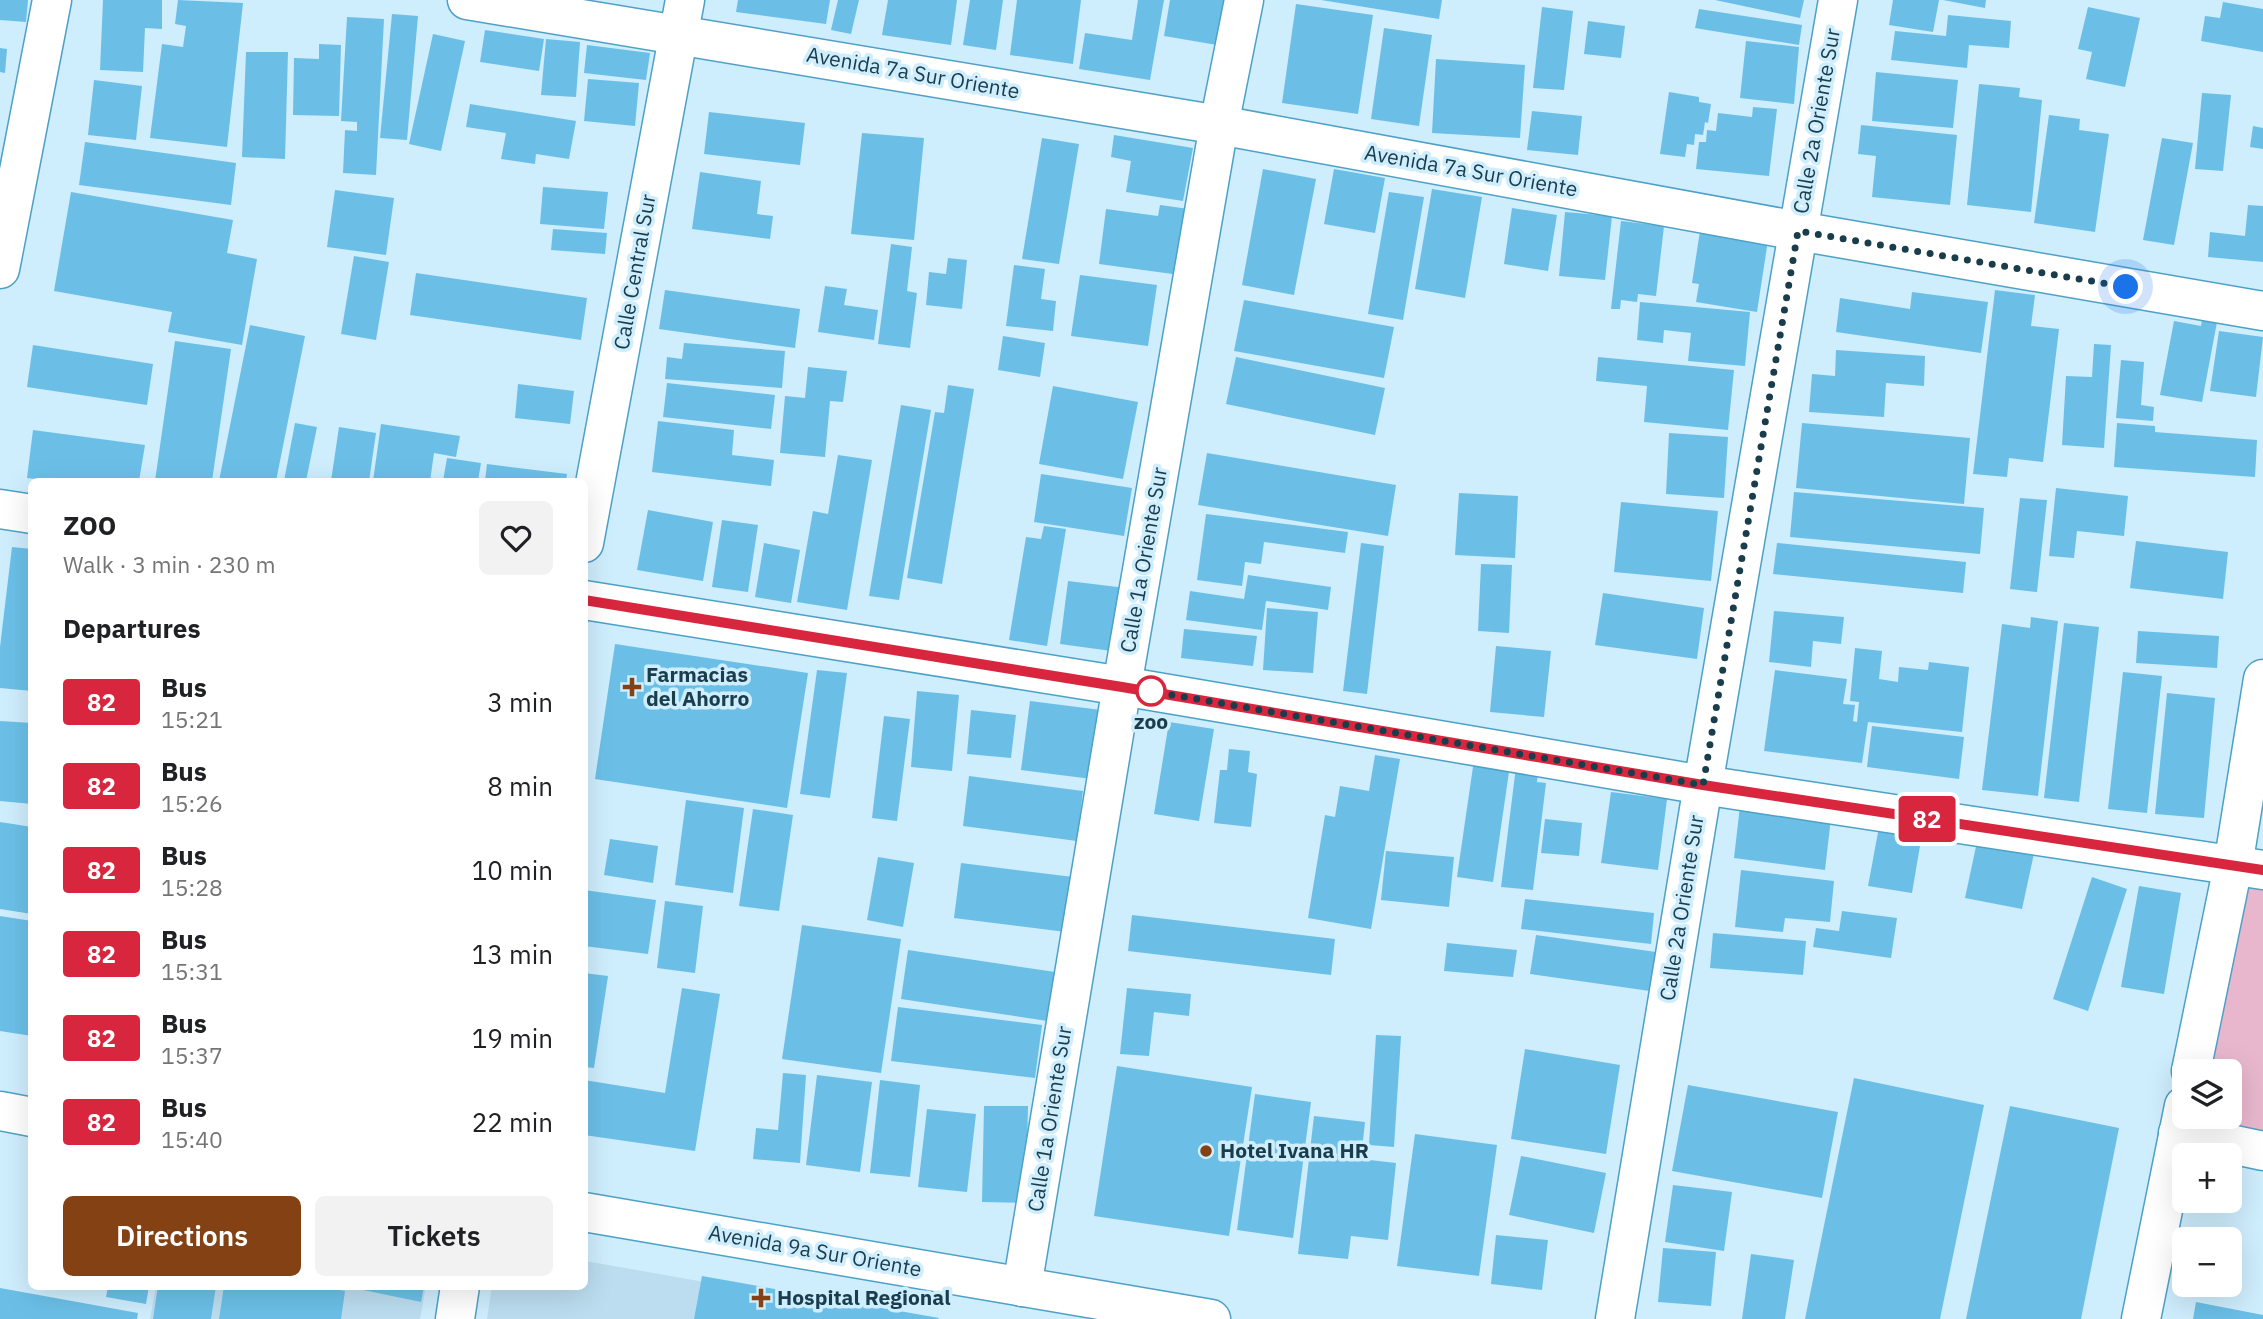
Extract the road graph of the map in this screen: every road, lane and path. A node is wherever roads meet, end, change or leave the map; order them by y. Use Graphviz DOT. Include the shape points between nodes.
graph roads {
  1 [pos="52,0"];
  2 [pos="467,0"];
  3 [pos="1244,0"];
  4 [pos="1838,0"];
  5 [pos="682,17"];
  6 [pos="1219,125"];
  7 [pos="1798,231"];
  8 [pos="0,269"];
  9 [pos="2263,311"];
  10 [pos="0,509"];
  11 [pos="28,513"];
  12 [pos="588,522"];
  13 [pos="588,601"];
  14 [pos="2263,679"];
  15 [pos="1122,687"];
  16 [pos="1703,785"];
  17 [pos="2248,868"];
  18 [pos="2194,1059"];
  19 [pos="0,1111"];
  20 [pos="28,1116"];
  21 [pos="2179,1129"];
  22 [pos="2205,1129"];
  23 [pos="2263,1151"];
  24 [pos="588,1213"];
  25 [pos="1022,1287"];
  26 [pos="459,1290"];
  27 [pos="455,1319"];
  28 [pos="1211,1319"];
  29 [pos="1615,1319"];
  30 [pos="2141,1319"];
  1 -- 8 [label="street"];
  2 -- 5 [label="street, Avenida 7a Sur Oriente"];
  3 -- 6 [label="street, Calle 1a Oriente Sur"];
  4 -- 7 [label="street, Calle 2a Oriente Sur"];
  5 -- 6 [label="street, Avenida 7a Sur Oriente"];
  5 -- 12 [label="street, Calle Central Sur"];
  6 -- 7 [label="street, Avenida 7a Sur Oriente"];
  6 -- 15 [label="street, Calle 1a Oriente Sur"];
  7 -- 9 [label="street, Avenida 7a Sur Oriente"];
  7 -- 16 [label="street, Calle 2a Oriente Sur"];
  10 -- 11 [label="street"];
  13 -- 15 [label="street"];
  14 -- 17 [label="street"];
  15 -- 16 [label="street"];
  15 -- 25 [label="street, Calle 1a Oriente Sur"];
  16 -- 17 [label="street"];
  16 -- 29 [label="street, Calle 2a Oriente Sur"];
  17 -- 18 [label="street"];
  19 -- 20 [label="street"];
  21 -- 30 [label="street"];
  22 -- 23 [label="street"];
  24 -- 25 [label="street, Avenida 9a Sur Oriente"];
  25 -- 28 [label="street, Avenida 9a Sur Oriente"];
  26 -- 27 [label="street"];
}
